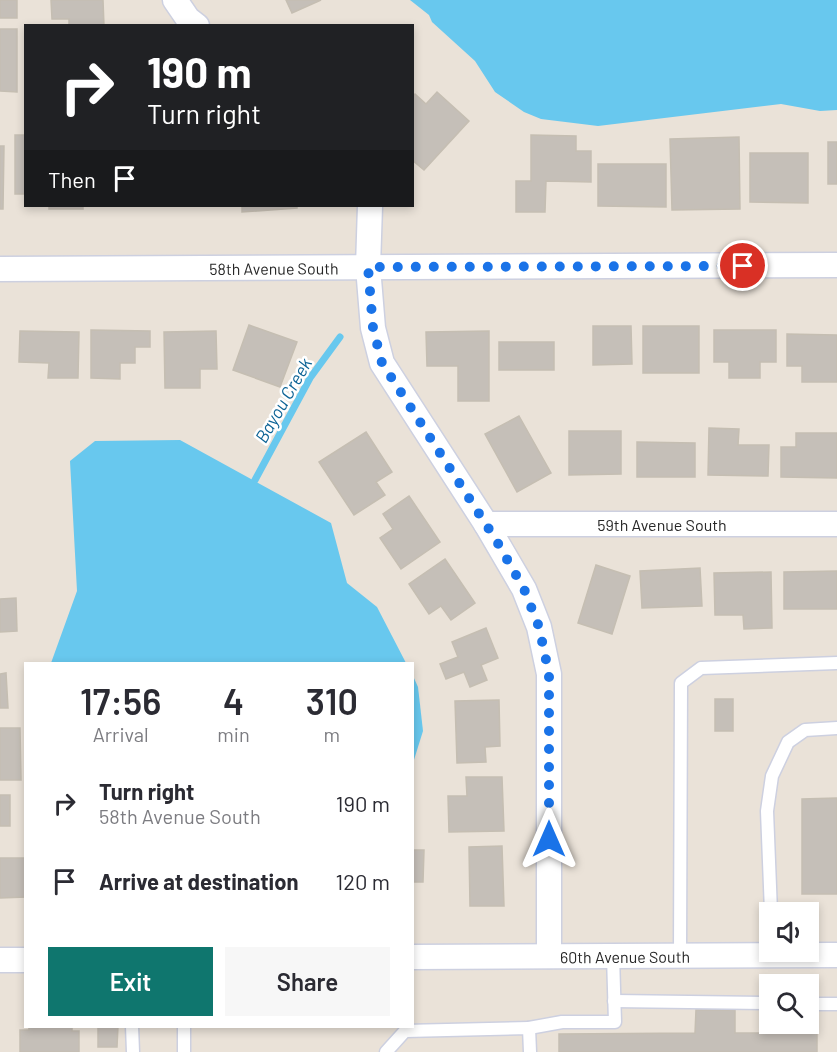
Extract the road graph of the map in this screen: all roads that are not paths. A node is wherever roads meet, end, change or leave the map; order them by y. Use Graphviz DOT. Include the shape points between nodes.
graph roads {
  1 [pos="175,0"];
  2 [pos="194,24"];
  3 [pos="370,207"];
  4 [pos="837,265"];
  5 [pos="368,267"];
  6 [pos="0,269"];
  7 [pos="486,524"];
  8 [pos="837,524"];
  9 [pos="837,663"];
  10 [pos="837,728"];
  11 [pos="771,902"];
  12 [pos="759,953"];
  13 [pos="819,954"];
  14 [pos="837,955"];
  15 [pos="613,956"];
  16 [pos="680,956"];
  17 [pos="414,957"];
  18 [pos="549,957"];
  19 [pos="0,960"];
  20 [pos="24,960"];
  21 [pos="614,1001"];
  22 [pos="759,1003"];
  23 [pos="819,1004"];
  24 [pos="837,1004"];
  25 [pos="132,1028"];
  26 [pos="184,1028"];
  27 [pos="530,1028"];
  28 [pos="133,1052"];
  29 [pos="184,1052"];
  30 [pos="386,1052"];
  31 [pos="530,1052"];
  1 -- 2 [label="street"];
  3 -- 5 [label="street"];
  4 -- 5 [label="street, 58th Avenue South"];
  5 -- 6 [label="street, 58th Avenue South"];
  5 -- 7 [label="street" via="373,328 382,363"];
  7 -- 8 [label="street, 59th Avenue South"];
  7 -- 18 [label="street" via="524,589 539,627 549,674"];
  9 -- 16 [label="lane" via="701,668 681,683"];
  10 -- 11 [label="lane" via="805,730 788,742 772,776 766,811"];
  12 -- 16 [label="street, 60th Avenue South"];
  13 -- 14 [label="street, 60th Avenue South"];
  15 -- 16 [label="street, 60th Avenue South"];
  15 -- 18 [label="street, 60th Avenue South"];
  15 -- 21 [label="lane"];
  17 -- 18 [label="street, 60th Avenue South"];
  19 -- 20 [label="street"];
  21 -- 22 [label="lane"];
  21 -- 27 [label="lane" via="615,1022 562,1022"];
  23 -- 24 [label="lane"];
  25 -- 28 [label="lane"];
  26 -- 29 [label="lane"];
  27 -- 30 [label="lane" via="405,1031"];
  27 -- 31 [label="lane"];
}
